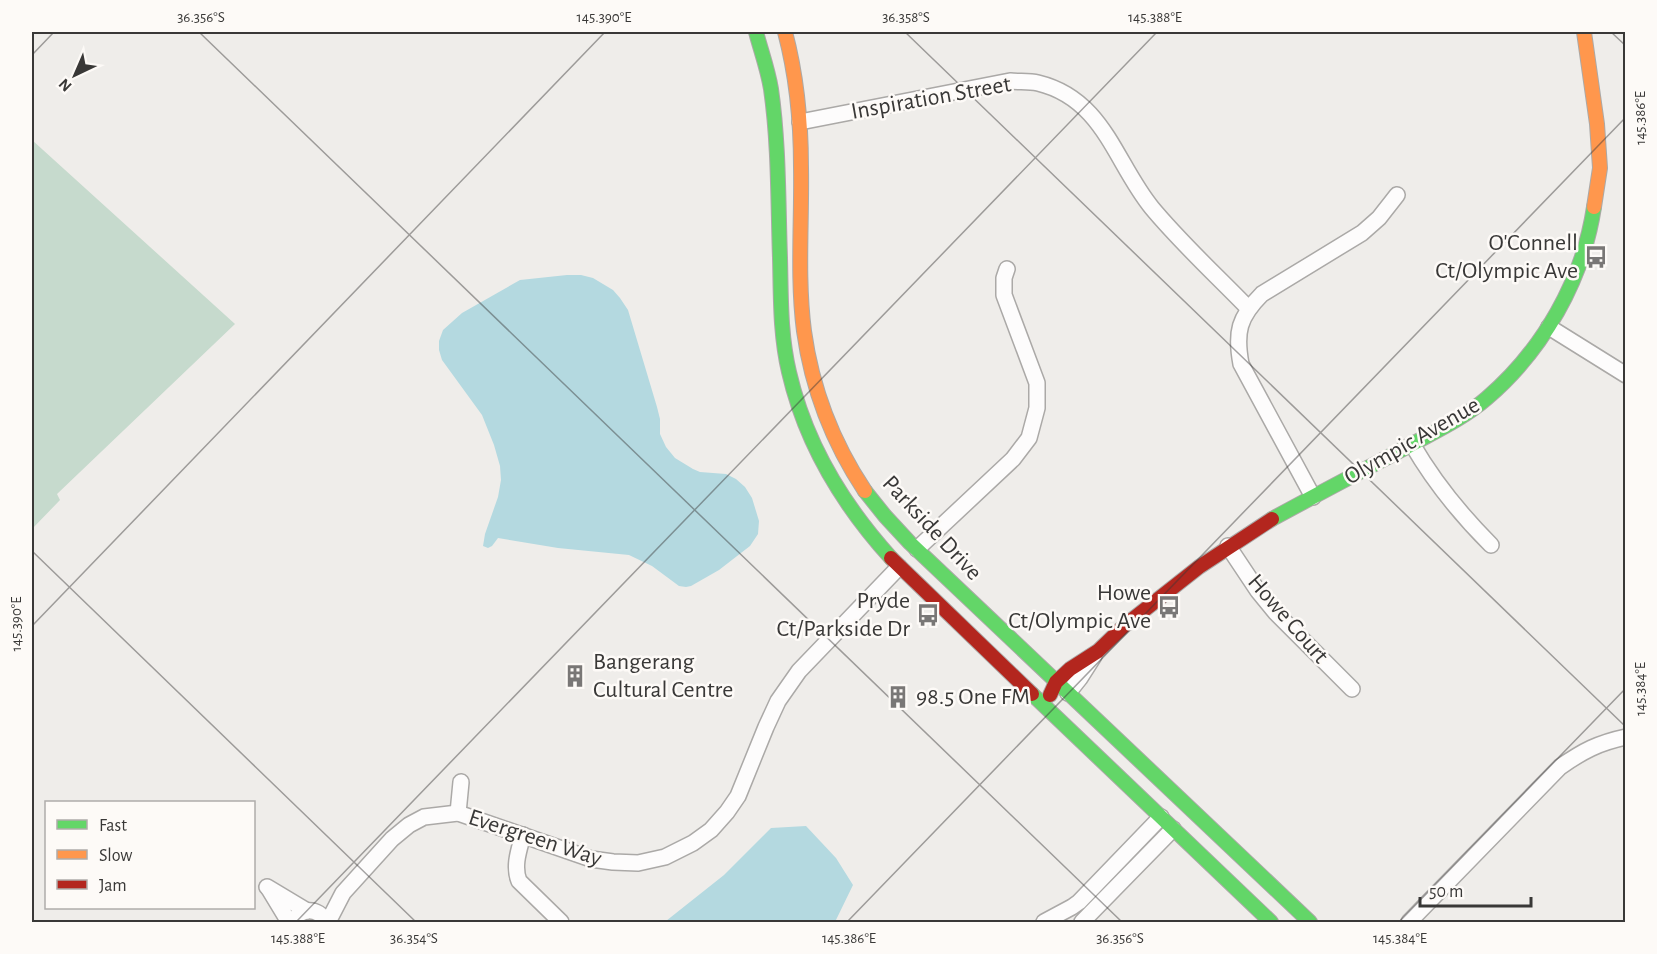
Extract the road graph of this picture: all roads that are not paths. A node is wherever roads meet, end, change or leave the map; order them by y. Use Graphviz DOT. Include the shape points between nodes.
graph roads {
  1 [pos="756,32"];
  2 [pos="785,32"];
  3 [pos="1584,32"];
  4 [pos="800,122"];
  5 [pos="775,126"];
  6 [pos="1397,195"];
  7 [pos="1007,269"];
  8 [pos="1248,308"];
  9 [pos="1549,327"];
  10 [pos="1626,375"];
  11 [pos="1412,444"];
  12 [pos="1313,497"];
  13 [pos="1491,545"];
  14 [pos="1228,546"];
  15 [pos="917,549"];
  16 [pos="899,567"];
  17 [pos="1098,651"];
  18 [pos="1062,687"];
  19 [pos="1352,689"];
  20 [pos="1045,706"];
  21 [pos="1626,737"];
  22 [pos="461,782"];
  23 [pos="1185,804"];
  24 [pos="458,813"];
  25 [pos="1167,823"];
  26 [pos="523,835"];
  27 [pos="342,893"];
  28 [pos="1098,895"];
  29 [pos="308,910"];
  30 [pos="1054,920"];
  31 [pos="291,922"];
  32 [pos="327,922"];
  33 [pos="561,922"];
  34 [pos="1082,922"];
  35 [pos="1271,922"];
  36 [pos="1310,922"];
  37 [pos="1409,922"];
  1 -- 5 [label="street, Parkside Drive" via="771,87"];
  2 -- 4 [label="street, Parkside Drive" via="797,81"];
  3 -- 9 [label="street, Olympic Avenue" via="1600,168 1579,267"];
  4 -- 5 [label="street"];
  4 -- 8 [label="street, Inspiration Street" via="1010,81 1038,83 1064,93 1101,125 1150,206"];
  4 -- 15 [label="street, Parkside Drive" via="801,295 805,339 817,392 845,458 867,494"];
  5 -- 16 [label="street, Parkside Drive" via="783,340 797,402 844,501"];
  6 -- 8 [label="street" via="1362,233 1262,294"];
  7 -- 15 [label="street" via="1004,295 1037,383 1037,408 1029,438 1013,459"];
  8 -- 12 [label="street" via="1239,328 1241,364"];
  9 -- 10 [label="street"];
  9 -- 11 [label="street, Olympic Avenue" via="1522,363 1486,399"];
  11 -- 12 [label="street, Olympic Avenue"];
  11 -- 13 [label="street" via="1445,494"];
  12 -- 14 [label="street, Olympic Avenue"];
  14 -- 17 [label="street, Olympic Avenue" via="1164,593"];
  14 -- 19 [label="street, Howe Court" via="1276,613"];
  15 -- 16 [label="street"];
  15 -- 18 [label="street, Parkside Drive"];
  16 -- 20 [label="street, Parkside Drive"];
  16 -- 26 [label="street, Evergreen Way" via="799,672 774,710 738,796 711,830 693,843 665,857 638,863 613,862 591,859"];
  17 -- 18 [label="street, Olympic Avenue" via="1080,678"];
  18 -- 20 [label="street"];
  18 -- 23 [label="street, Parkside Drive"];
  20 -- 25 [label="street, Parkside Drive"];
  21 -- 37 [label="street" via="1583,751 1560,767"];
  22 -- 24 [label="street"];
  23 -- 25 [label="street"];
  23 -- 36 [label="street, Parkside Drive"];
  24 -- 26 [label="street, Evergreen Way"];
  24 -- 27 [label="street, Evergreen Way" via="424,817 410,825"];
  25 -- 28 [label="street"];
  25 -- 35 [label="street, Parkside Drive"];
  26 -- 33 [label="street" via="516,865 519,881"];
  27 -- 29 [label="street, Evergreen Way"];
  27 -- 32 [label="street, Evergreen Way"];
  28 -- 30 [label="street"];
  28 -- 34 [label="street"];
  29 -- 31 [label="street, Evergreen Way"];
  29 -- 31 [label="street" via="267,887"];
  29 -- 32 [label="street" via="320,914"];
}
